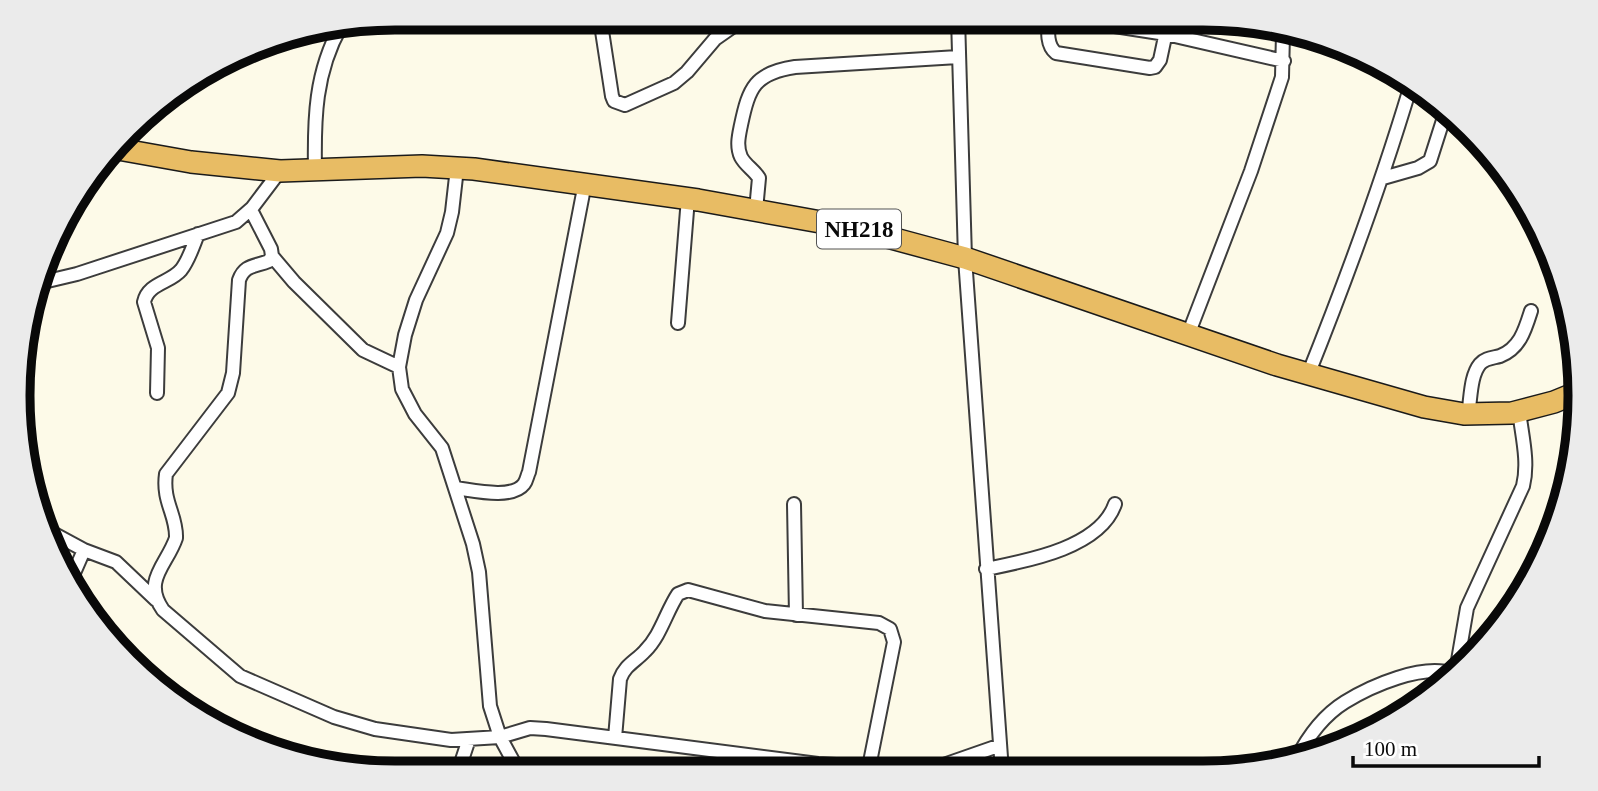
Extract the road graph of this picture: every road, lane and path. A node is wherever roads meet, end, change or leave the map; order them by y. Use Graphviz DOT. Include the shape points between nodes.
graph roads {
  1 [pos="602,30"];
  2 [pos="727,30"];
  3 [pos="958,30"];
  4 [pos="1049,30"];
  5 [pos="1140,30"];
  6 [pos="1167,30"];
  7 [pos="1166,34"];
  8 [pos="336,35"];
  9 [pos="1283,39"];
  10 [pos="958,57"];
  11 [pos="1284,61"];
  12 [pos="1409,93"];
  13 [pos="1443,120"];
  14 [pos="125,150"];
  15 [pos="457,168"];
  16 [pos="315,170"];
  17 [pos="280,171"];
  18 [pos="1383,178"];
  19 [pos="585,183"];
  20 [pos="688,198"];
  21 [pos="251,210"];
  22 [pos="756,210"];
  23 [pos="198,234"];
  24 [pos="272,256"];
  25 [pos="965,258"];
  26 [pos="48,282"];
  27 [pos="1531,311"];
  28 [pos="678,323"];
  29 [pos="1188,335"];
  30 [pos="399,367"];
  31 [pos="1308,375"];
  32 [pos="157,393"];
  33 [pos="1568,396"];
  34 [pos="1519,411"];
  35 [pos="1468,414"];
  36 [pos="455,488"];
  37 [pos="794,504"];
  38 [pos="1115,504"];
  39 [pos="59,536"];
  40 [pos="83,550"];
  41 [pos="986,569"];
  42 [pos="75,571"];
  43 [pos="156,601"];
  44 [pos="796,615"];
  45 [pos="1454,661"];
  46 [pos="1441,673"];
  47 [pos="500,737"];
  48 [pos="615,738"];
  49 [pos="469,739"];
  50 [pos="998,746"];
  51 [pos="1303,747"];
  52 [pos="462,761"];
  53 [pos="513,761"];
  54 [pos="778,761"];
  55 [pos="870,761"];
  56 [pos="955,761"];
  57 [pos="1000,761"];
  1 -- 2 [label="street" via="612,96 625,105 674,83"];
  3 -- 10 [label="street"];
  4 -- 7 [label="street" via="1051,50 1056,53 1150,68 1158,64"];
  5 -- 7 [label="street"];
  6 -- 7 [label="street"];
  7 -- 11 [label="street"];
  8 -- 16 [label="street" via="321,70 316,100"];
  9 -- 11 [label="street"];
  10 -- 22 [label="street" via="795,67 763,76 746,100 738,138 743,160 759,178"];
  10 -- 25 [label="street"];
  11 -- 29 [label="street" via="1251,171"];
  12 -- 18 [label="street"];
  13 -- 18 [label="street" via="1430,161"];
  14 -- 17 [label="highway, NH218"];
  15 -- 16 [label="highway, NH218"];
  15 -- 19 [label="highway, NH218"];
  15 -- 30 [label="street" via="447,233 416,300"];
  16 -- 17 [label="highway, NH218"];
  17 -- 21 [label="street"];
  18 -- 31 [label="street"];
  19 -- 20 [label="highway, NH218"];
  19 -- 36 [label="street" via="524,483 507,492"];
  20 -- 22 [label="highway, NH218"];
  20 -- 28 [label="street"];
  21 -- 23 [label="street" via="236,222"];
  21 -- 24 [label="street"];
  22 -- 25 [label="highway, NH218" via="855,228"];
  23 -- 26 [label="street"];
  23 -- 32 [label="street" via="180,271 151,289 144,302 159,356"];
  24 -- 30 [label="street" via="363,350"];
  24 -- 43 [label="street" via="242,271 228,393 166,474 166,500 177,532 154,583"];
  25 -- 29 [label="highway, NH218"];
  25 -- 41 [label="street"];
  27 -- 35 [label="street" via="1511,351 1478,365"];
  29 -- 31 [label="highway, NH218"];
  30 -- 36 [label="street" via="402,389 442,448"];
  31 -- 35 [label="highway, NH218" via="1423,407"];
  33 -- 34 [label="highway, NH218"];
  34 -- 35 [label="highway, NH218"];
  34 -- 45 [label="street" via="1526,474 1467,608"];
  36 -- 47 [label="street" via="479,572 490,706"];
  37 -- 44 [label="street"];
  38 -- 41 [label="street" via="1104,523 1077,542 1024,562"];
  39 -- 40 [label="street"];
  40 -- 42 [label="street"];
  40 -- 43 [label="street" via="116,562"];
  41 -- 50 [label="street"];
  43 -- 49 [label="street" via="254,684 375,729"];
  44 -- 48 [label="street" via="701,592 678,594 653,641 623,670"];
  44 -- 55 [label="street" via="885,625 893,635"];
  46 -- 51 [label="street" via="1420,672 1385,682 1343,703 1311,733"];
  47 -- 48 [label="street" via="530,728"];
  47 -- 49 [label="street"];
  47 -- 53 [label="street"];
  48 -- 54 [label="street"];
  49 -- 52 [label="street"];
  50 -- 56 [label="street"];
  50 -- 57 [label="street"];
}
